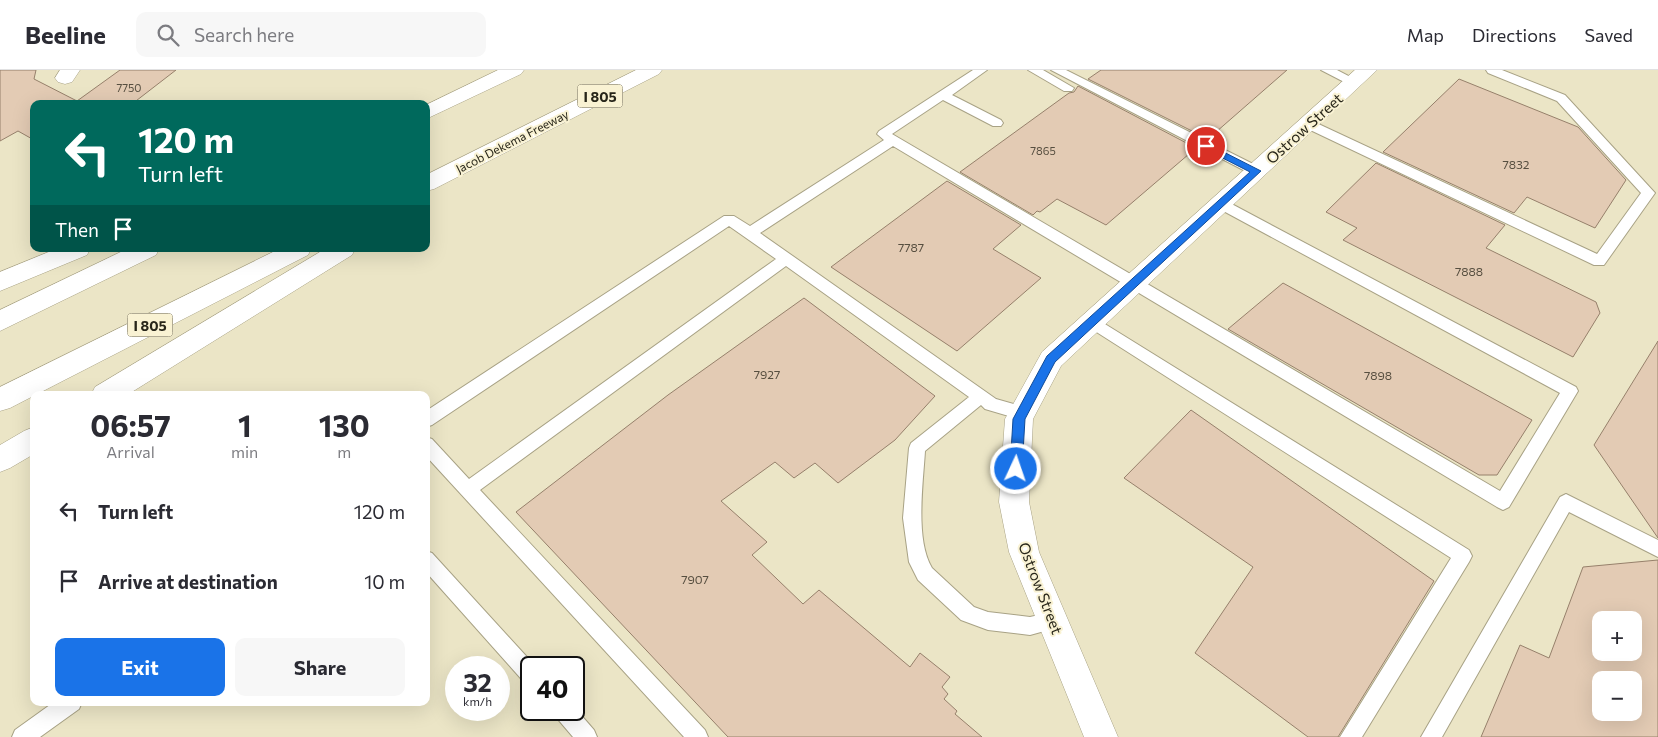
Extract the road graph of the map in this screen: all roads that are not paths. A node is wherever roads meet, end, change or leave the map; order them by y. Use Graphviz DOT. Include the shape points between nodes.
graph roads {
  1 [pos="500,70"];
  2 [pos="514,70"];
  3 [pos="652,70"];
  4 [pos="981,70"];
  5 [pos="1034,70"];
  6 [pos="1058,70"];
  7 [pos="1327,70"];
  8 [pos="1492,70"];
  9 [pos="1360,76"];
  10 [pos="1082,83"];
  11 [pos="943,95"];
  12 [pos="430,100"];
  13 [pos="430,111"];
  14 [pos="548,123"];
  15 [pos="997,123"];
  16 [pos="1308,124"];
  17 [pos="893,140"];
  18 [pos="1256,171"];
  19 [pos="430,182"];
  20 [pos="430,195"];
  21 [pos="1221,204"];
  22 [pos="750,233"];
  23 [pos="71,252"];
  24 [pos="141,252"];
  25 [pos="293,252"];
  26 [pos="338,252"];
  27 [pos="786,259"];
  28 [pos="0,282"];
  29 [pos="1134,283"];
  30 [pos="0,320"];
  31 [pos="1092,322"];
  32 [pos="112,391"];
  33 [pos="980,397"];
  34 [pos="0,400"];
  35 [pos="1022,413"];
  36 [pos="430,417"];
  37 [pos="30,441"];
  38 [pos="430,448"];
  39 [pos="0,460"];
  40 [pos="468,488"];
  41 [pos="1658,549"];
  42 [pos="430,563"];
  43 [pos="1052,621"];
  44 [pos="520,663"];
  45 [pos="66,706"];
  46 [pos="573,721"];
  47 [pos="22,737"];
  48 [pos="587,737"];
  49 [pos="698,737"];
  50 [pos="1101,737"];
  51 [pos="1350,737"];
  52 [pos="1431,737"];
  1 -- 12 [label="main road"];
  2 -- 13 [label="main road"];
  3 -- 14 [label="main road, Jacob Dekema Freeway / I 805"];
  4 -- 11 [label="lane"];
  5 -- 10 [label="lane" via="1072,90"];
  6 -- 10 [label="lane"];
  7 -- 9 [label="lane"];
  8 -- 16 [label="lane" via="1561,98 1648,193 1598,261"];
  9 -- 16 [label="main road, Ostrow Street"];
  10 -- 18 [label="lane"];
  11 -- 15 [label="lane"];
  11 -- 17 [label="lane" via="883,134"];
  14 -- 19 [label="main road, Jacob Dekema Freeway / I 805"];
  14 -- 20 [label="main road"];
  16 -- 18 [label="main road, Ostrow Street"];
  17 -- 22 [label="lane"];
  17 -- 29 [label="lane"];
  18 -- 21 [label="main road, Ostrow Street"];
  21 -- 29 [label="main road, Ostrow Street"];
  21 -- 29 [label="lane" via="1570,391 1503,502"];
  22 -- 27 [label="lane"];
  22 -- 36 [label="lane" via="729,219"];
  23 -- 28 [label="main road"];
  24 -- 30 [label="main road"];
  25 -- 34 [label="main road, I 805"];
  26 -- 32 [label="main road"];
  27 -- 33 [label="lane"];
  27 -- 40 [label="lane"];
  29 -- 31 [label="main road, Ostrow Street"];
  31 -- 35 [label="main road, Ostrow Street" via="1051,359"];
  31 -- 51 [label="lane" via="1463,556"];
  33 -- 35 [label="lane" via="991,404"];
  33 -- 43 [label="lane" via="917,448 912,518 918,562 925,574 968,614 988,621 1030,626"];
  35 -- 43 [label="main road, Ostrow Street" via="1014,502 1024,552"];
  37 -- 39 [label="main road"];
  38 -- 40 [label="lane"];
  40 -- 49 [label="lane"];
  41 -- 52 [label="lane" via="1566,502"];
  42 -- 44 [label="lane"];
  43 -- 50 [label="main road, Ostrow Street"];
  45 -- 47 [label="lane"];
  46 -- 48 [label="lane"];
}
